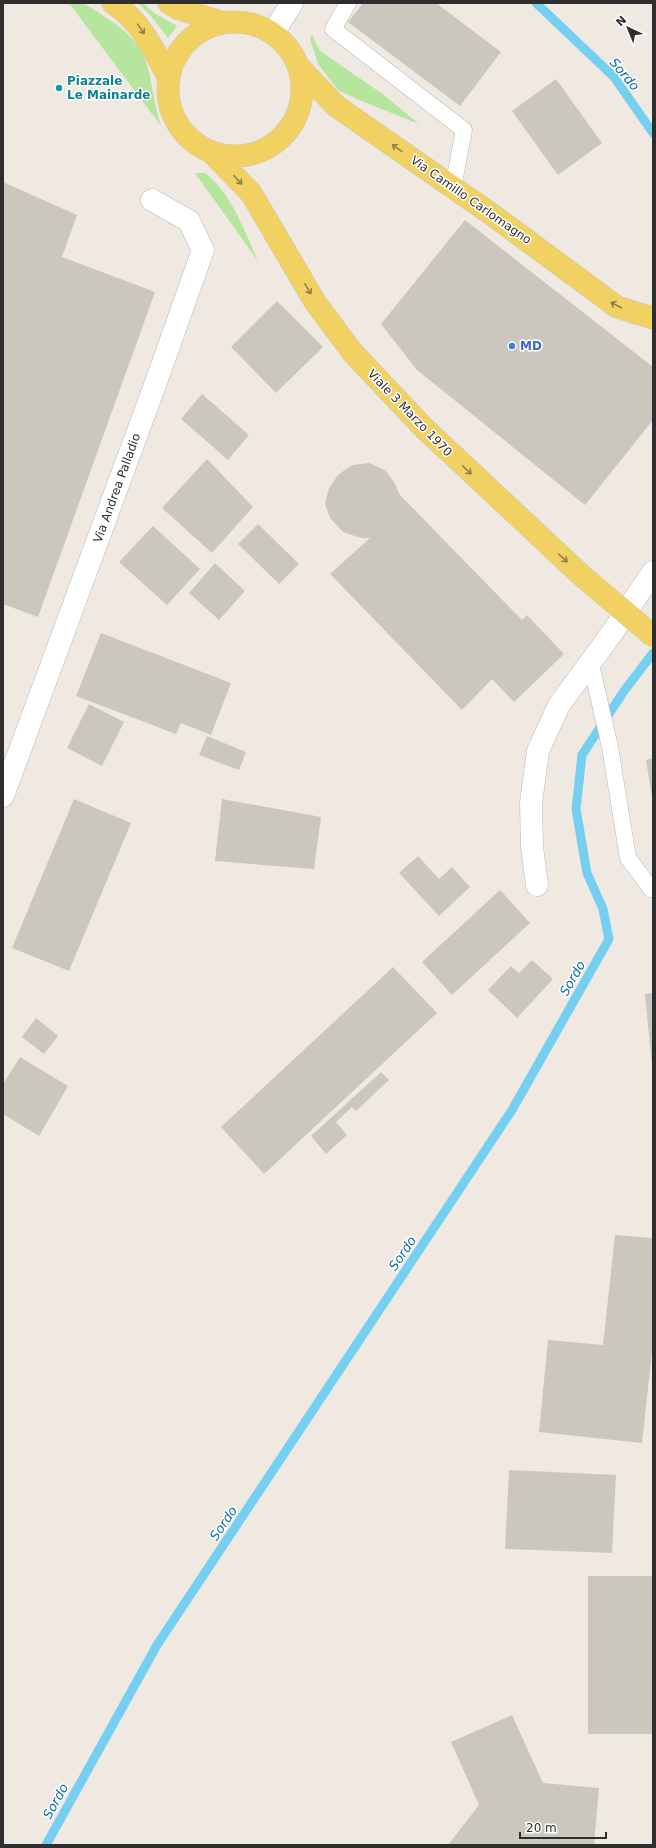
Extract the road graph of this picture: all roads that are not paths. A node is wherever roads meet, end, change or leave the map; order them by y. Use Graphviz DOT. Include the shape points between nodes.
graph roads {
  1 [pos="113,3"];
  2 [pos="169,3"];
  3 [pos="292,3"];
  4 [pos="348,3"];
  5 [pos="224,22"];
  6 [pos="273,33"];
  7 [pos="299,67"];
  8 [pos="169,79"];
  9 [pos="211,152"];
  10 [pos="453,187"];
  11 [pos="152,200"];
  12 [pos="653,318"];
  13 [pos="653,572"];
  14 [pos="653,636"];
  15 [pos="590,660"];
  16 [pos="3,796"];
  17 [pos="537,885"];
  18 [pos="652,889"];
  1 -- 8 [label="main road, one-way" via="136,22"];
  2 -- 5 [label="main road" via="179,9"];
  3 -- 6 [label="street"];
  4 -- 10 [label="lane" via="333,29 464,130"];
  5 -- 6 [label="main road" via="258,25"];
  5 -- 8 [label="main road" via="204,29 188,42 175,59"];
  6 -- 7 [label="main road" via="288,48"];
  7 -- 9 [label="main road" via="302,88 299,109 289,128 274,144 254,153 233,156"];
  10 -- 7 [label="main road, Via Camillo Carlomagno, one-way" via="336,106"];
  8 -- 9 [label="main road" via="169,101 177,123 192,140"];
  9 -- 14 [label="main road, Viale 3 Marzo 1970, one-way, bridge" via="251,193 315,302 353,353 424,428 580,574"];
  12 -- 10 [label="main road, Via Camillo Carlomagno, one-way" via="617,307"];
  11 -- 16 [label="street, Via Andrea Palladio" via="189,221 204,250"];
  13 -- 15 [label="street" via="612,633"];
  15 -- 17 [label="street" via="559,704 538,751 531,803 532,847"];
  15 -- 18 [label="lane" via="610,747 628,858"];
}
